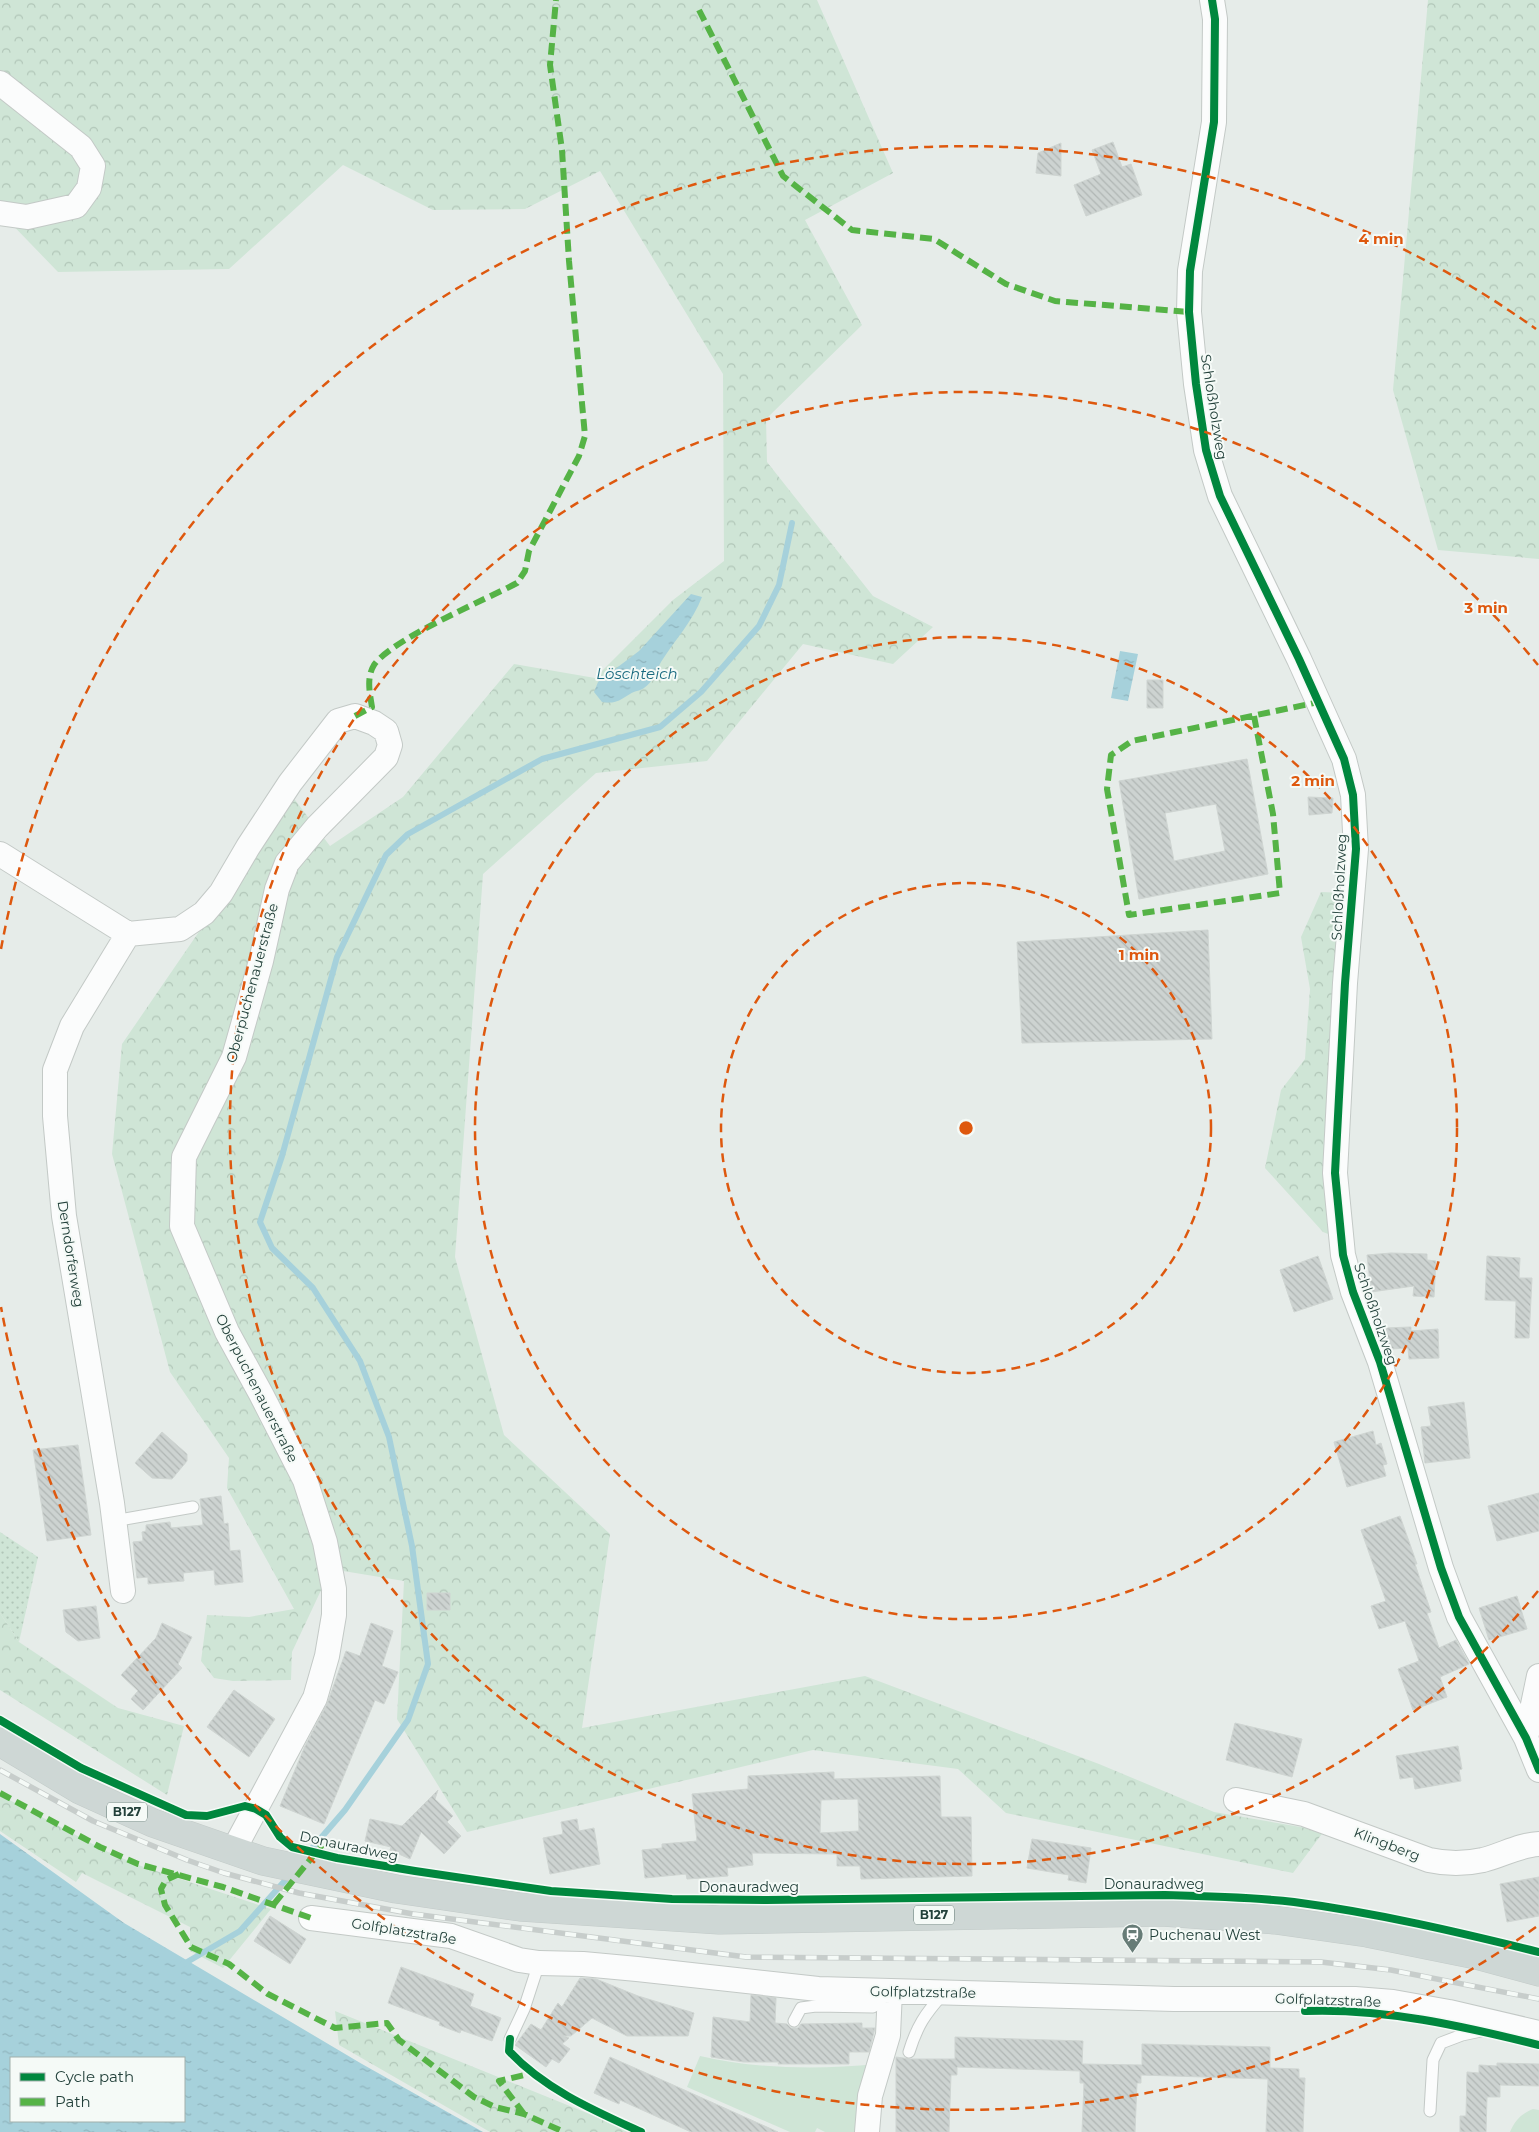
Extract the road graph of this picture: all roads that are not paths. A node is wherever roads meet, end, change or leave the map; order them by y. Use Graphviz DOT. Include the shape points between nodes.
graph roads {
  1 [pos="1212,0"];
  2 [pos="0,83"];
  3 [pos="0,213"];
  4 [pos="0,854"];
  5 [pos="128,934"];
  6 [pos="193,1507"];
  7 [pos="114,1521"];
  8 [pos="123,1590"];
  9 [pos="1539,1676"];
  10 [pos="1526,1738"];
  11 [pos="0,1742"];
  12 [pos="1539,1770"];
  13 [pos="1236,1800"];
  14 [pos="1539,1844"];
  15 [pos="233,1851"];
  16 [pos="311,1918"];
  17 [pos="539,1963"];
  18 [pos="1539,1972"];
  19 [pos="890,1991"];
  20 [pos="944,1992"];
  21 [pos="794,2021"];
  22 [pos="1506,2026"];
  23 [pos="1539,2033"];
  24 [pos="510,2039"];
  25 [pos="910,2052"];
  26 [pos="1430,2110"];
  27 [pos="867,2132"];
  1 -- 10 [label="street, Schloßholzweg" via="1216,37 1214,122 1190,271 1189,312 1206,450 1220,496 1344,759 1352,795 1356,849 1335,1173 1342,1255 1380,1362 1441,1568 1459,1617"];
  2 -- 3 [label="street" via="81,147 93,166 89,188 76,206 27,217"];
  4 -- 5 [label="street"];
  5 -- 7 [label="street, Derndorferweg" via="72,1026 55,1070 55,1116 64,1216"];
  5 -- 15 [label="street, Oberpuchenauerstraße" via="180,929 204,913 221,893 290,783 338,721 356,716 386,731 390,745 386,756 287,862 277,889 234,1057 184,1157 182,1226 226,1332 305,1480 325,1542 334,1589 334,1615 327,1656 315,1698"];
  6 -- 7 [label="lane"];
  7 -- 8 [label="street, Derndorferweg"];
  9 -- 10 [label="street"];
  10 -- 12 [label="street, Schloßholzweg"];
  11 -- 15 [label="main road, B127" via="80,1790 153,1823"];
  13 -- 14 [label="street, Klingberg" via="1304,1814 1444,1863 1484,1860 1524,1845"];
  15 -- 18 [label="main road, B127" via="327,1876 520,1907 710,1920 1162,1912 1275,1920 1367,1933 1476,1955"];
  16 -- 17 [label="street, Golfplatzstraße" via="451,1936 520,1960"];
  17 -- 19 [label="street, Golfplatzstraße" via="637,1969 818,1989"];
  17 -- 24 [label="lane"];
  19 -- 20 [label="street, Golfplatzstraße"];
  19 -- 21 [label="lane" via="873,2007 801,2008"];
  19 -- 27 [label="street" via="888,2035 870,2096"];
  20 -- 22 [label="street, Golfplatzstraße" via="1167,1999 1355,1999 1430,2009"];
  20 -- 25 [label="lane" via="916,2029"];
  22 -- 23 [label="street, Golfplatzstraße"];
  22 -- 26 [label="lane" via="1441,2043 1433,2060"];
}
